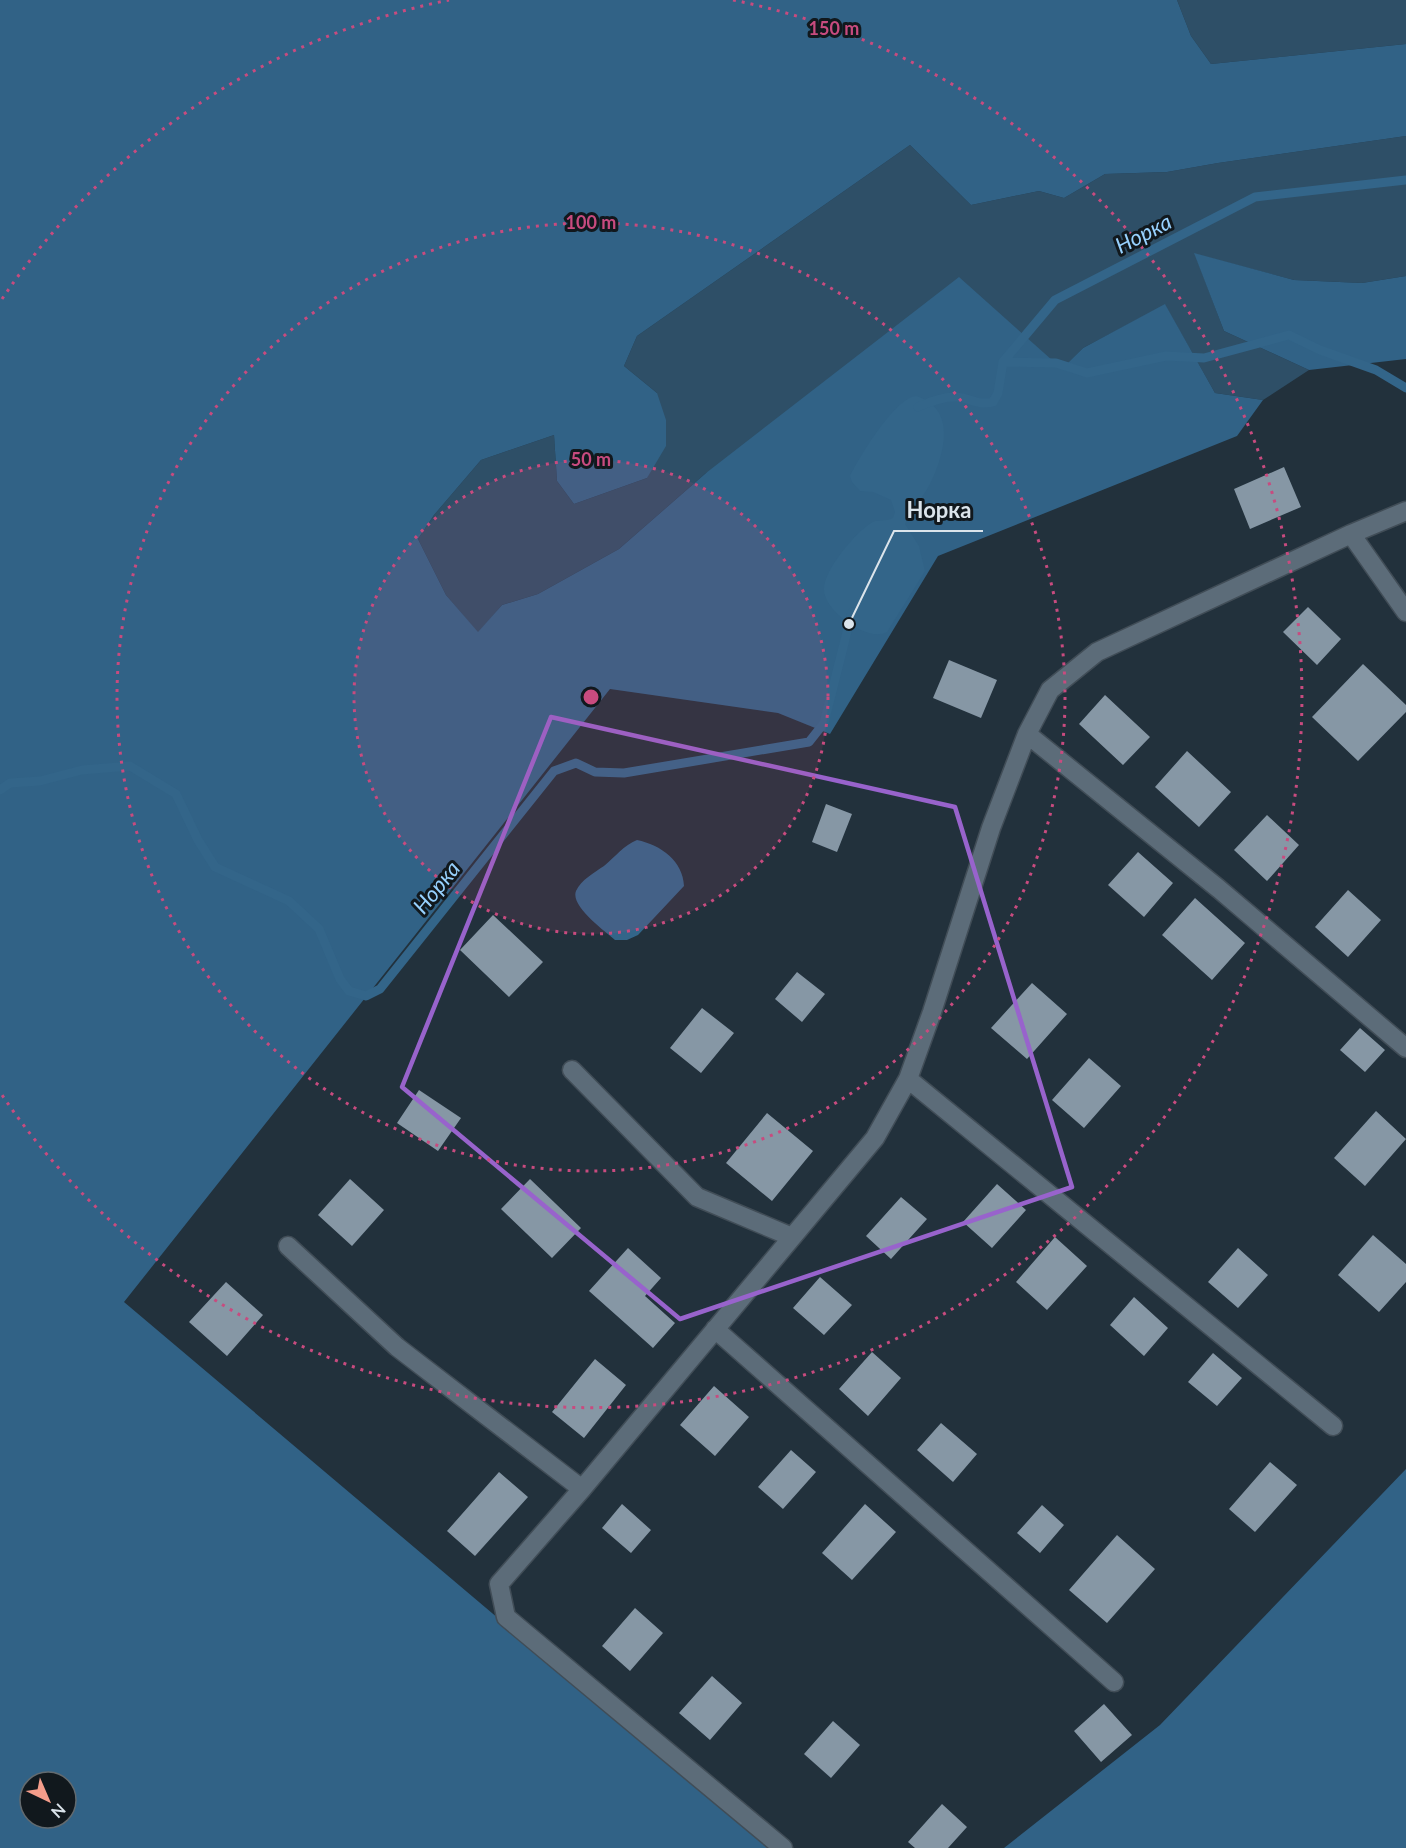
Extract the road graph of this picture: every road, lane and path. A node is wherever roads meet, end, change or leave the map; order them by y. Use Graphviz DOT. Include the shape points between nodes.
graph roads {
  1 [pos="1406,512"];
  2 [pos="1351,534"];
  3 [pos="1406,612"];
  4 [pos="1027,734"];
  5 [pos="1406,1048"];
  6 [pos="572,1070"];
  7 [pos="908,1078"];
  8 [pos="792,1237"];
  9 [pos="288,1246"];
  10 [pos="715,1329"];
  11 [pos="1333,1426"];
  12 [pos="582,1489"];
  13 [pos="1114,1682"];
  14 [pos="783,1848"];
  1 -- 2 [label="street"];
  2 -- 3 [label="street"];
  2 -- 4 [label="street" via="1097,652 1050,690"];
  4 -- 5 [label="street" via="1219,889"];
  4 -- 7 [label="street" via="991,828"];
  6 -- 8 [label="street" via="697,1197"];
  7 -- 8 [label="street" via="875,1138"];
  7 -- 11 [label="street"];
  8 -- 10 [label="street"];
  9 -- 12 [label="street" via="396,1347"];
  10 -- 12 [label="street"];
  10 -- 13 [label="street"];
  12 -- 14 [label="street" via="499,1584 506,1617"];
}
